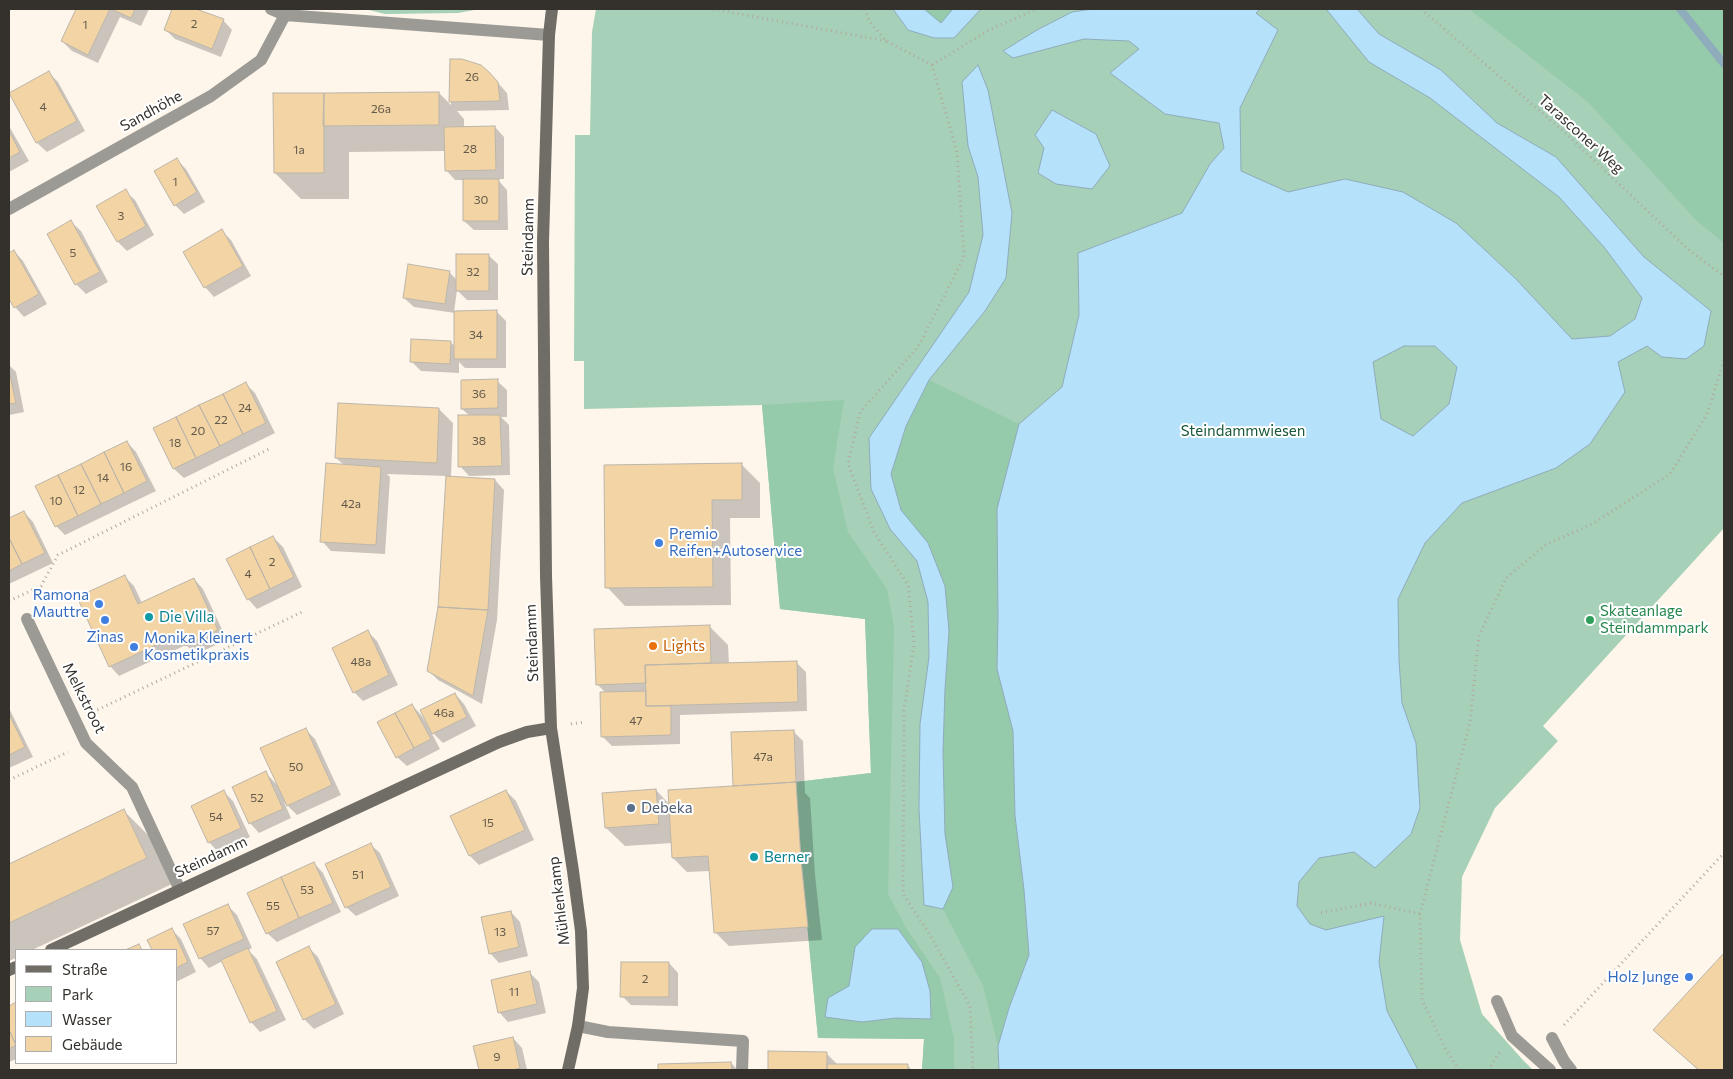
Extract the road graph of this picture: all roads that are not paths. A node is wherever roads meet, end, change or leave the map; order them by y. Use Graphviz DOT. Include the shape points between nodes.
graph roads {
  1 [pos="271,9"];
  2 [pos="552,9"];
  3 [pos="285,15"];
  4 [pos="550,35"];
  5 [pos="9,209"];
  6 [pos="27,619"];
  7 [pos="551,728"];
  8 [pos="180,890"];
  9 [pos="53,949"];
  10 [pos="1497,1001"];
  11 [pos="578,1026"];
  12 [pos="1552,1038"];
  13 [pos="568,1070"];
  14 [pos="742,1070"];
  15 [pos="1550,1070"];
  16 [pos="1571,1070"];
  1 -- 3 [label="street"];
  2 -- 4 [label="street, Steindamm"];
  3 -- 4 [label="street"];
  3 -- 5 [label="street, Sandhöhe" via="261,60 218,91"];
  4 -- 7 [label="street, Steindamm" via="544,242 546,576"];
  6 -- 8 [label="street, Melkstroot" via="86,743 132,787"];
  7 -- 8 [label="street, Steindamm" via="499,742"];
  7 -- 11 [label="street, Mühlenkamp" via="574,871 580,931 584,988"];
  8 -- 9 [label="street, Steindamm"];
  10 -- 15 [label="street" via="1512,1036"];
  11 -- 13 [label="street, Mühlenkamp"];
  11 -- 14 [label="street" via="608,1032 743,1041"];
  12 -- 16 [label="street"];
}
